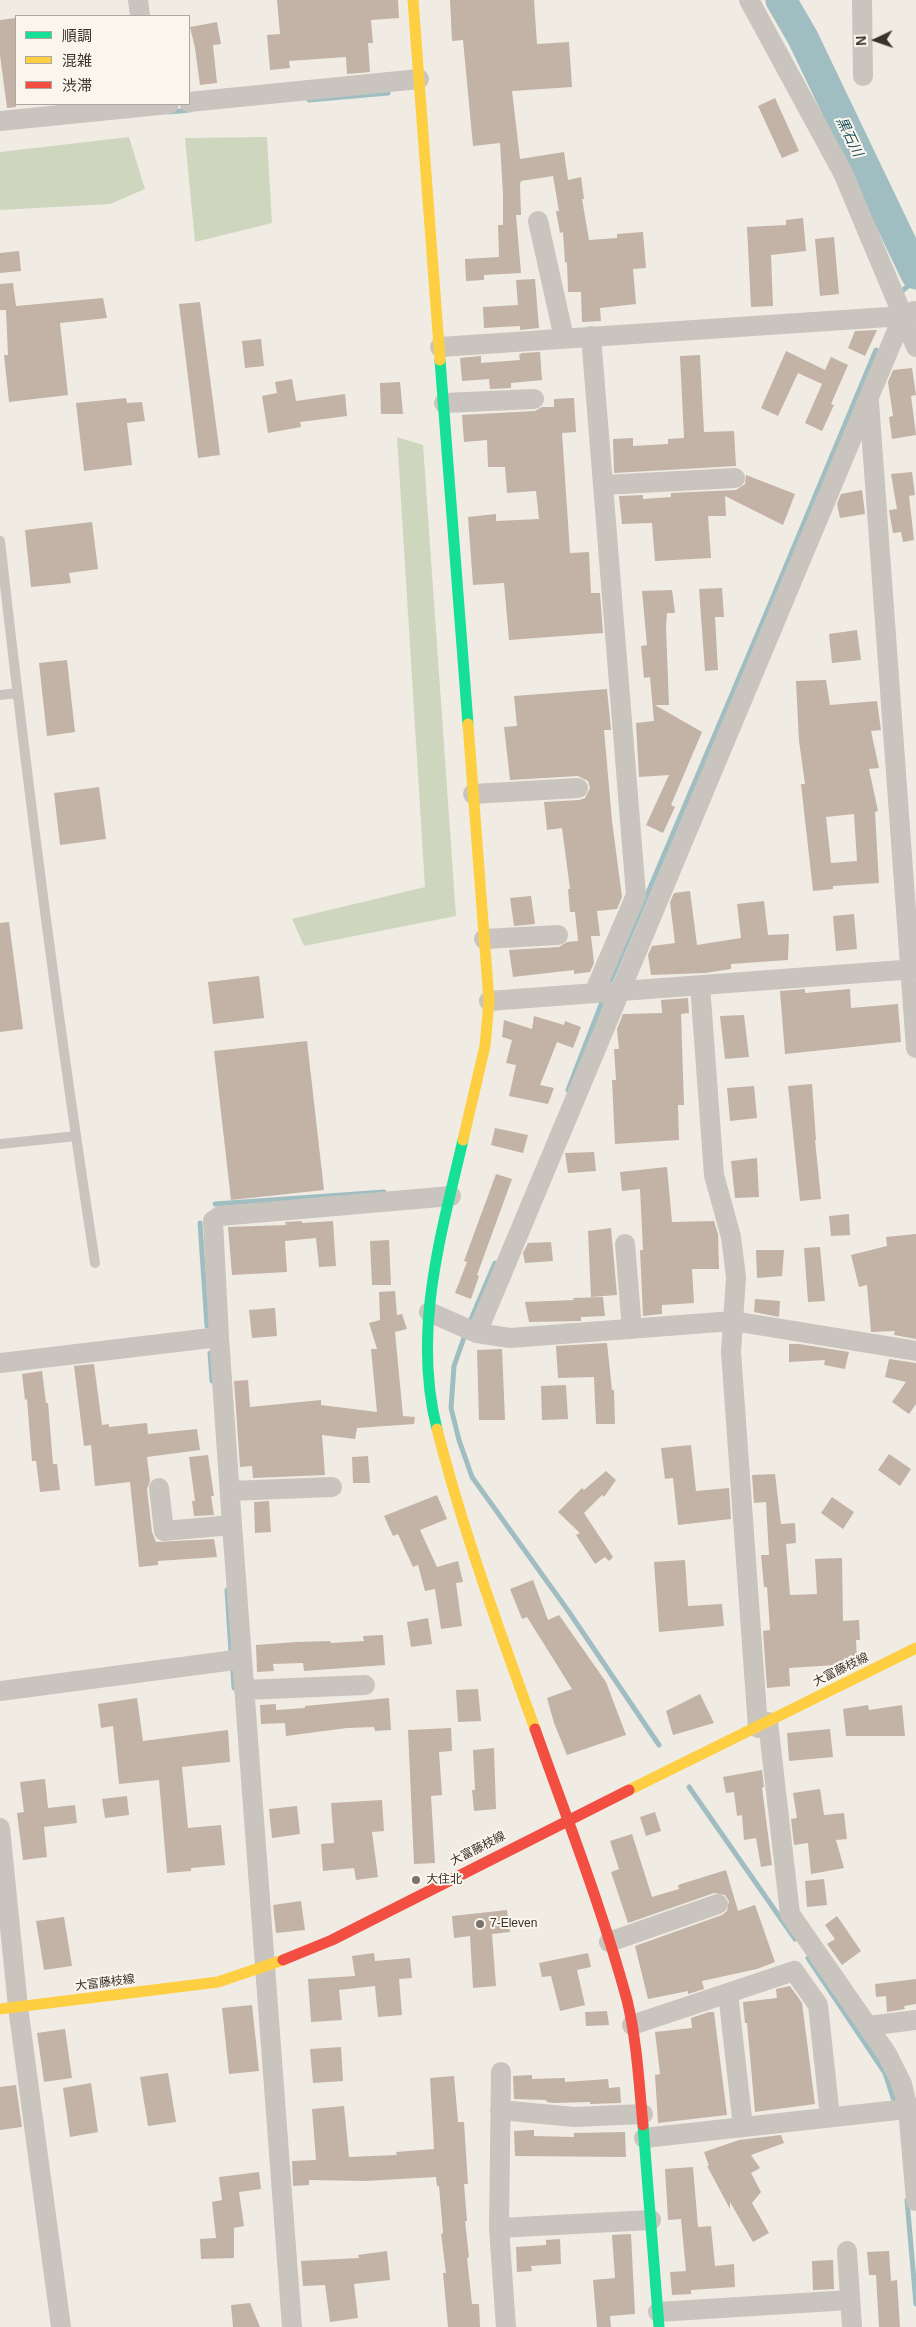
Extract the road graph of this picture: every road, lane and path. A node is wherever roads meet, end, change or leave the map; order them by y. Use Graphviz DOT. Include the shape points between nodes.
graph roads {
  1 [pos="138,0"];
  2 [pos="413,0"];
  3 [pos="750,0"];
  4 [pos="862,0"];
  5 [pos="140,15"];
  6 [pos="863,76"];
  7 [pos="419,79"];
  8 [pos="190,102"];
  9 [pos="148,105"];
  10 [pos="0,121"];
  11 [pos="538,221"];
  12 [pos="910,313"];
  13 [pos="591,336"];
  14 [pos="564,338"];
  15 [pos="440,347"];
  16 [pos="916,347"];
  17 [pos="868,398"];
  18 [pos="534,399"];
  19 [pos="444,403"];
  20 [pos="735,478"];
  21 [pos="603,485"];
  22 [pos="0,541"];
  23 [pos="17,693"];
  24 [pos="0,695"];
  25 [pos="578,788"];
  26 [pos="473,794"];
  27 [pos="908,841"];
  28 [pos="558,935"];
  29 [pos="484,939"];
  30 [pos="913,969"];
  31 [pos="700,985"];
  32 [pos="608,992"];
  33 [pos="489,1001"];
  34 [pos="915,1017"];
  35 [pos="916,1048"];
  36 [pos="76,1136"];
  37 [pos="0,1144"];
  38 [pos="450,1196"];
  39 [pos="625,1244"];
  40 [pos="95,1263"];
  41 [pos="429,1312"];
  42 [pos="733,1321"];
  43 [pos="632,1329"];
  44 [pos="471,1330"];
  45 [pos="219,1337"];
  46 [pos="916,1351"];
  47 [pos="0,1363"];
  48 [pos="332,1487"];
  49 [pos="160,1488"];
  50 [pos="230,1491"];
  51 [pos="232,1525"];
  52 [pos="916,1648"];
  53 [pos="242,1659"];
  54 [pos="365,1684"];
  55 [pos="244,1690"];
  56 [pos="0,1691"];
  57 [pos="763,1725"];
  58 [pos="567,1820"];
  59 [pos="0,1828"];
  60 [pos="718,1904"];
  61 [pos="610,1942"];
  62 [pos="265,1968"];
  63 [pos="728,1993"];
  64 [pos="9,2008"];
  65 [pos="916,2020"];
  66 [pos="632,2026"];
  67 [pos="868,2026"];
  68 [pos="501,2072"];
  69 [pos="904,2109"];
  70 [pos="500,2110"];
  71 [pos="643,2114"];
  72 [pos="830,2117"];
  73 [pos="743,2127"];
  74 [pos="644,2138"];
  75 [pos="916,2201"];
  76 [pos="651,2220"];
  77 [pos="499,2228"];
  78 [pos="847,2250"];
  79 [pos="850,2300"];
  80 [pos="658,2320"];
  81 [pos="61,2327"];
  82 [pos="292,2327"];
  83 [pos="506,2327"];
  84 [pos="852,2327"];
  1 -- 5 [label="street"];
  2 -- 7 [label="street"];
  3 -- 12 [label="street" via="843,173"];
  4 -- 6 [label="street"];
  7 -- 8 [label="street"];
  7 -- 15 [label="street"];
  9 -- 10 [label="street"];
  11 -- 14 [label="street"];
  12 -- 13 [label="street"];
  12 -- 16 [label="street"];
  12 -- 17 [label="street"];
  13 -- 14 [label="street"];
  13 -- 21 [label="street"];
  14 -- 15 [label="street"];
  15 -- 19 [label="street"];
  17 -- 27 [label="street"];
  17 -- 32 [label="street"];
  18 -- 19 [label="street"];
  19 -- 26 [label="street"];
  20 -- 21 [label="street"];
  21 -- 32 [label="street" via="636,896"];
  22 -- 23 [label="lane"];
  23 -- 24 [label="lane"];
  23 -- 36 [label="lane"];
  25 -- 26 [label="street"];
  26 -- 29 [label="street"];
  27 -- 30 [label="street"];
  28 -- 29 [label="street"];
  29 -- 33 [label="street"];
  30 -- 31 [label="street"];
  30 -- 34 [label="street"];
  31 -- 32 [label="street"];
  31 -- 42 [label="street" via="714,1175 730,1237 736,1277"];
  32 -- 33 [label="street"];
  32 -- 44 [label="street"];
  33 -- 38 [label="street" via="485,1046"];
  34 -- 35 [label="street"];
  36 -- 37 [label="lane"];
  36 -- 40 [label="lane"];
  38 -- 41 [label="street"];
  38 -- 45 [label="street" via="220,1216 213,1221"];
  39 -- 43 [label="street"];
  41 -- 44 [label="street"];
  41 -- 58 [label="street" via="426,1364 438,1437 499,1630"];
  42 -- 43 [label="street"];
  42 -- 46 [label="street"];
  42 -- 57 [label="street" via="731,1352"];
  43 -- 44 [label="street" via="510,1338"];
  45 -- 47 [label="street"];
  45 -- 50 [label="street"];
  48 -- 50 [label="street"];
  49 -- 51 [label="street" via="164,1531"];
  50 -- 51 [label="street"];
  51 -- 53 [label="street"];
  52 -- 57 [label="street, 大富藤枝線"];
  53 -- 55 [label="street"];
  53 -- 56 [label="street"];
  54 -- 55 [label="street"];
  55 -- 62 [label="street"];
  57 -- 58 [label="street, 大富藤枝線"];
  57 -- 67 [label="street" via="790,1914"];
  58 -- 61 [label="street"];
  58 -- 62 [label="street, 大富藤枝線" via="332,1940"];
  59 -- 64 [label="street"];
  60 -- 61 [label="street"];
  61 -- 66 [label="street"];
  62 -- 64 [label="street, 大富藤枝線" via="184,1988"];
  62 -- 82 [label="street"];
  63 -- 66 [label="street"];
  63 -- 72 [label="street" via="794,1971 818,2005"];
  63 -- 73 [label="street"];
  64 -- 81 [label="street"];
  65 -- 67 [label="street"];
  66 -- 71 [label="street"];
  67 -- 69 [label="street" via="902,2084"];
  68 -- 70 [label="street"];
  69 -- 72 [label="street"];
  69 -- 75 [label="street"];
  70 -- 71 [label="street" via="574,2117"];
  70 -- 77 [label="street"];
  71 -- 74 [label="street"];
  72 -- 73 [label="street"];
  73 -- 74 [label="street"];
  74 -- 76 [label="street"];
  76 -- 77 [label="street"];
  76 -- 80 [label="street"];
  77 -- 83 [label="street"];
  78 -- 79 [label="street"];
  79 -- 80 [label="street"];
  79 -- 84 [label="street"];
}
